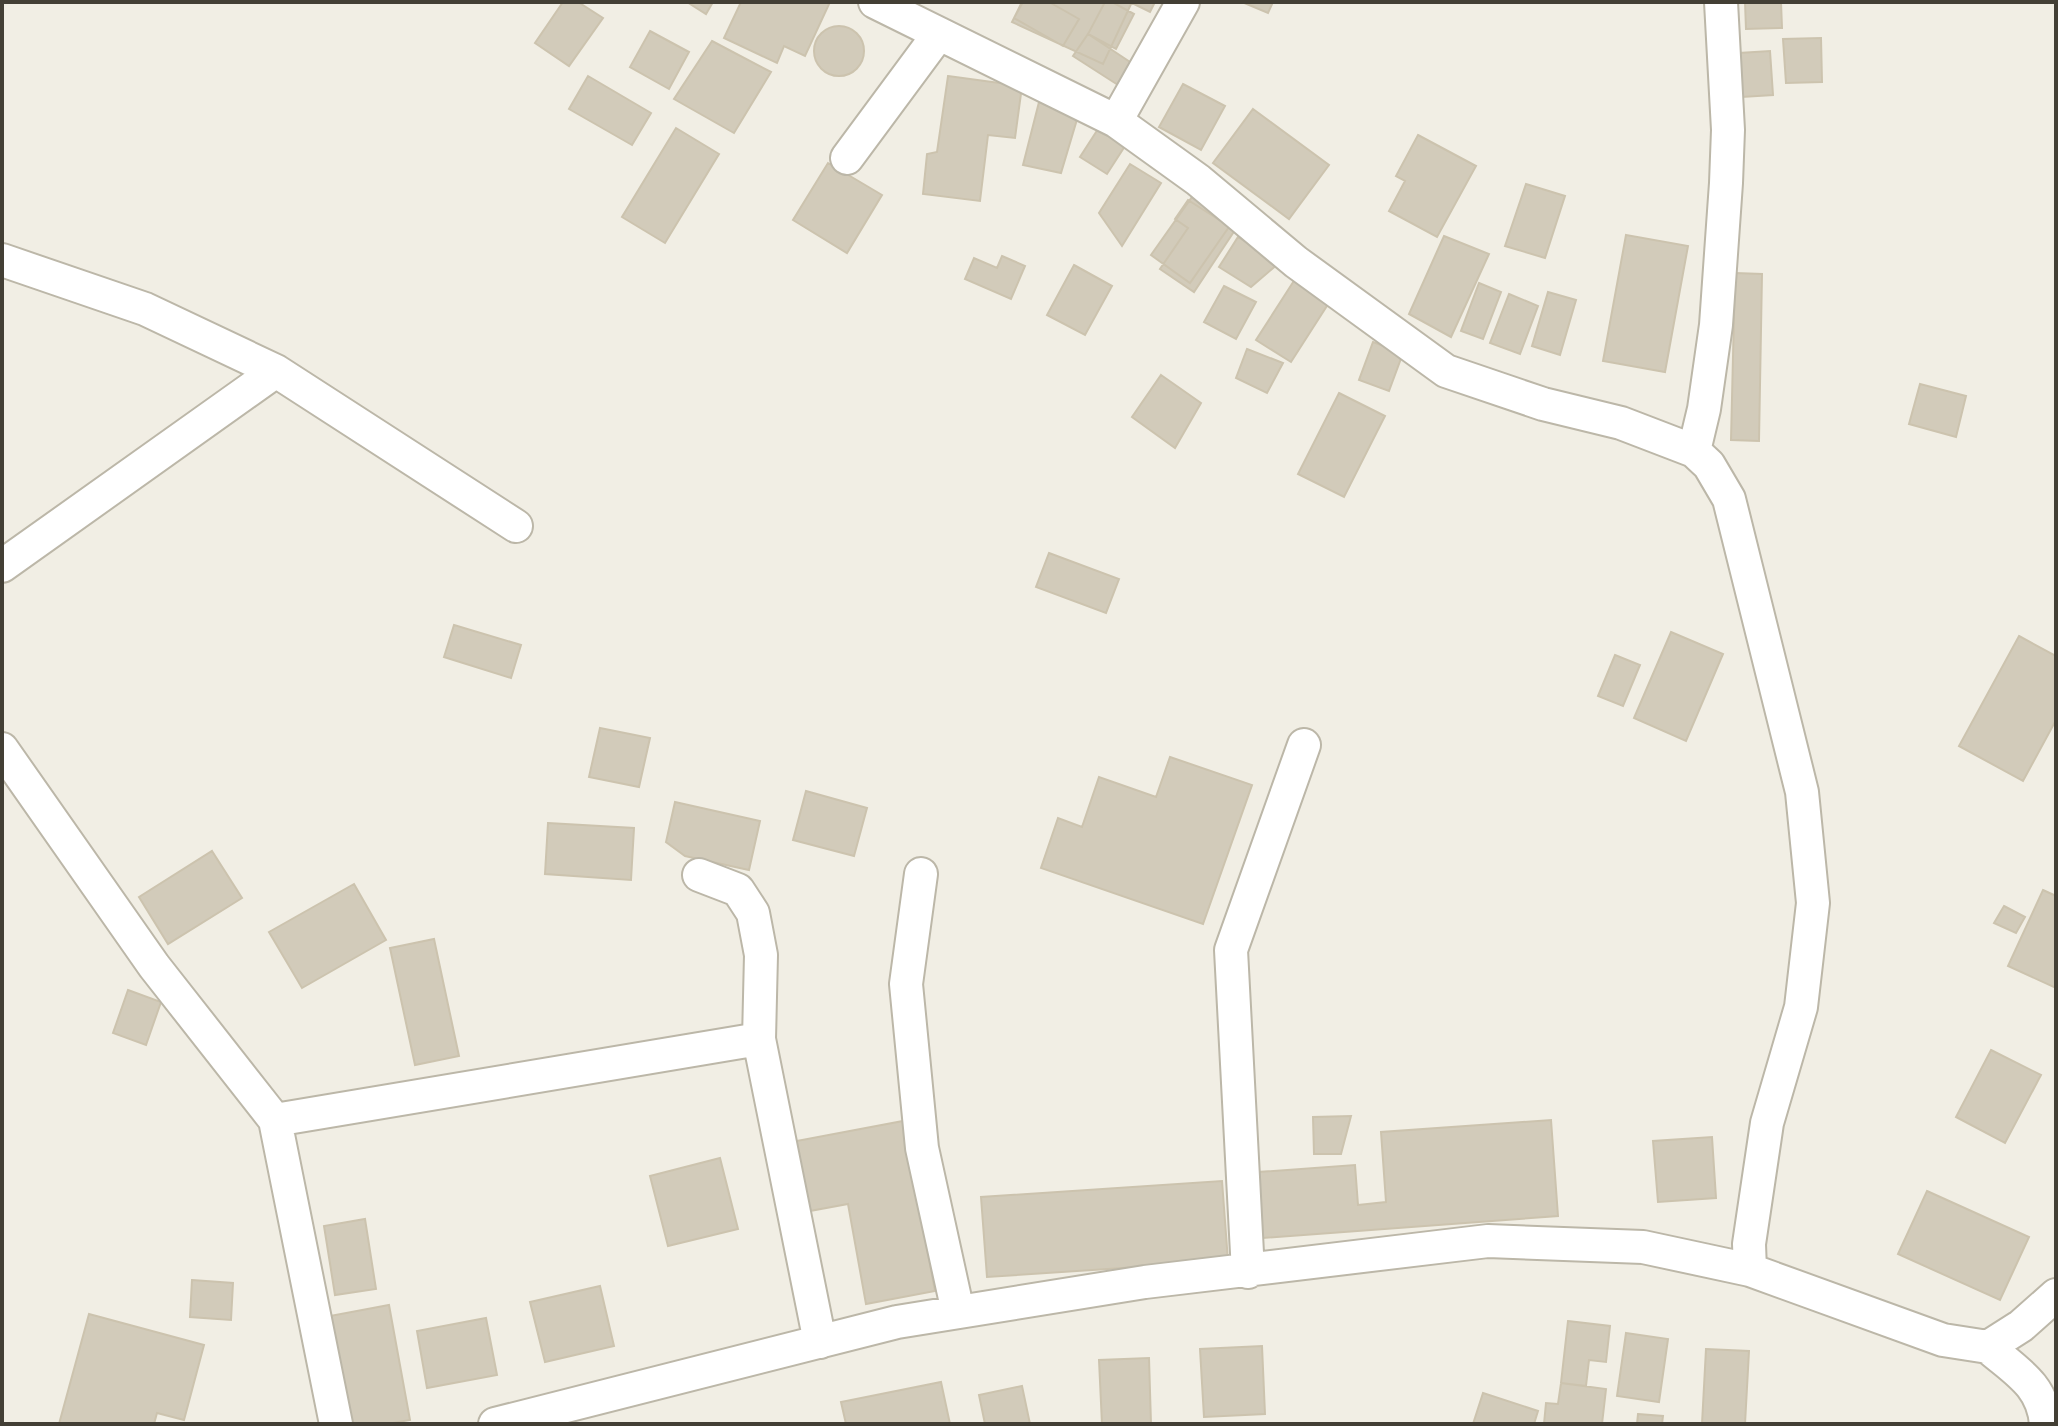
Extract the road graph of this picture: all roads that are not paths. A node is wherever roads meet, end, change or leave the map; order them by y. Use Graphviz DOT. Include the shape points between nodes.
graph roads {
  1 [pos="875,2"];
  2 [pos="1183,2"];
  3 [pos="1721,2"];
  4 [pos="938,35"];
  5 [pos="1116,121"];
  6 [pos="847,158"];
  7 [pos="2,260"];
  8 [pos="276,371"];
  9 [pos="1694,451"];
  10 [pos="516,526"];
  11 [pos="2,566"];
  12 [pos="1304,745"];
  13 [pos="2,749"];
  14 [pos="921,874"];
  15 [pos="699,875"];
  16 [pos="759,1039"];
  17 [pos="275,1120"];
  18 [pos="1750,1270"];
  19 [pos="1248,1272"];
  20 [pos="2056,1295"];
  21 [pos="958,1312"];
  22 [pos="820,1342"];
  23 [pos="1988,1347"];
  24 [pos="336,1424"];
  25 [pos="495,1424"];
  26 [pos="2046,1424"];
  1 -- 4 [label="street"];
  2 -- 5 [label="street"];
  3 -- 9 [label="street" via="1726,183 1716,325"];
  4 -- 5 [label="street"];
  4 -- 6 [label="street"];
  5 -- 9 [label="street" via="1446,371 1543,404 1621,423"];
  7 -- 8 [label="street" via="145,309"];
  8 -- 10 [label="street"];
  8 -- 11 [label="street"];
  9 -- 18 [label="street" via="1729,499 1802,792 1813,903 1801,1007 1767,1123"];
  12 -- 19 [label="street" via="1231,950"];
  13 -- 17 [label="street" via="154,966"];
  14 -- 21 [label="street" via="906,984 922,1148"];
  15 -- 16 [label="street" via="738,890 753,913 761,955"];
  16 -- 17 [label="street"];
  16 -- 22 [label="street"];
  17 -- 24 [label="street"];
  18 -- 19 [label="street" via="1643,1247 1488,1241"];
  18 -- 23 [label="street" via="1943,1340"];
  19 -- 21 [label="street" via="1145,1282"];
  20 -- 23 [label="street"];
  21 -- 22 [label="street"];
  22 -- 25 [label="street"];
  23 -- 26 [label="street" via="2034,1386"];
}
